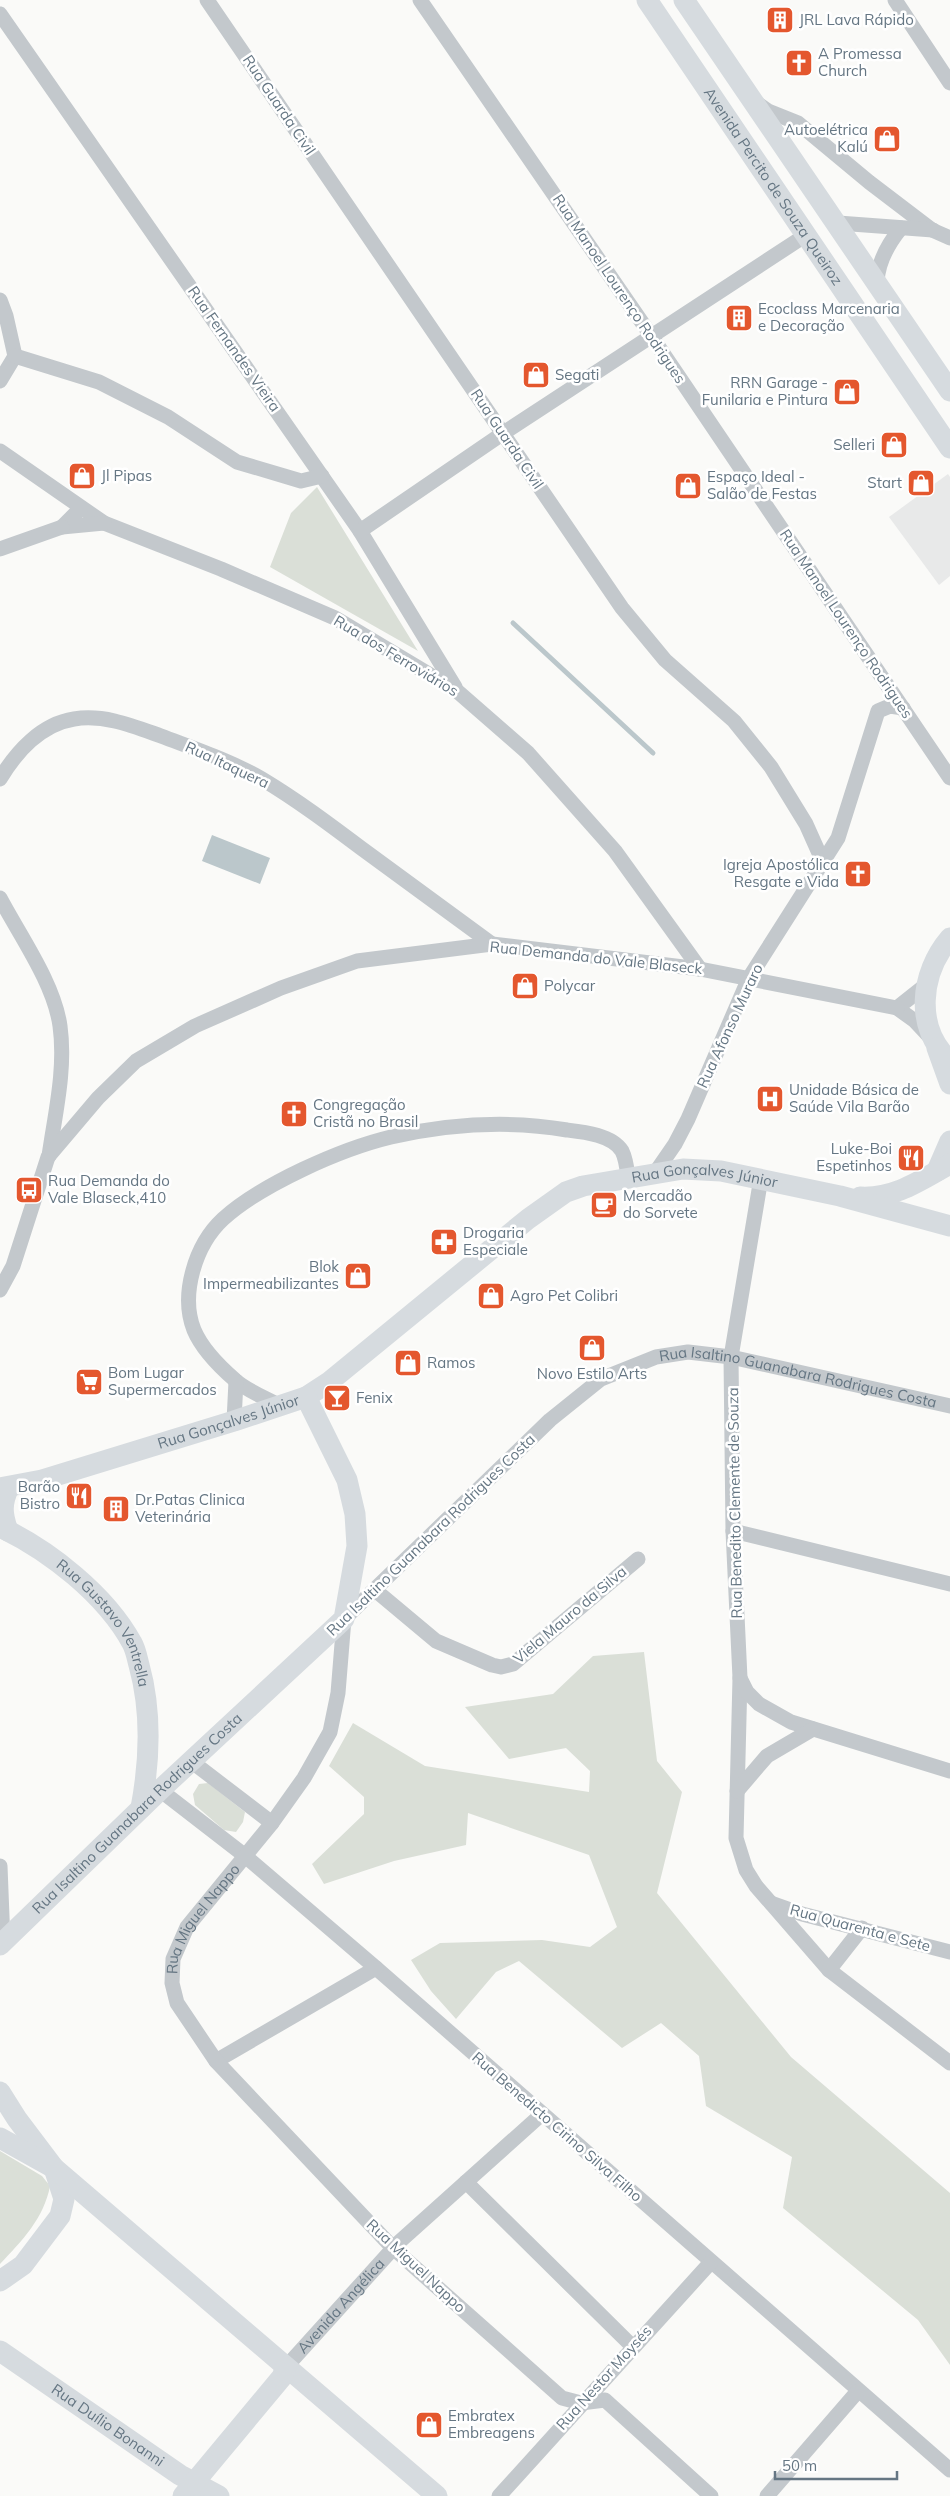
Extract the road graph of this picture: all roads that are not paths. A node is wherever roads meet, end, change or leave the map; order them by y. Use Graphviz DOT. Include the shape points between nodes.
graph roads {
  1 [pos="207,0"];
  2 [pos="420,0"];
  3 [pos="647,0"];
  4 [pos="684,0"];
  5 [pos="895,0"];
  6 [pos="0,14"];
  7 [pos="950,82"];
  8 [pos="752,100"];
  9 [pos="838,224"];
  10 [pos="902,228"];
  11 [pos="950,229"];
  12 [pos="932,230"];
  13 [pos="806,235"];
  14 [pos="950,238"];
  15 [pos="877,282"];
  16 [pos="0,300"];
  17 [pos="652,337"];
  18 [pos="15,356"];
  19 [pos="0,381"];
  20 [pos="950,391"];
  21 [pos="502,434"];
  22 [pos="950,448"];
  23 [pos="0,451"];
  24 [pos="322,476"];
  25 [pos="81,508"];
  26 [pos="104,523"];
  27 [pos="62,527"];
  28 [pos="360,530"];
  29 [pos="0,549"];
  30 [pos="457,691"];
  31 [pos="903,708"];
  32 [pos="950,778"];
  33 [pos="0,779"];
  34 [pos="823,862"];
  35 [pos="0,898"];
  36 [pos="950,938"];
  37 [pos="492,944"];
  38 [pos="700,969"];
  39 [pos="749,978"];
  40 [pos="926,985"];
  41 [pos="897,1008"];
  42 [pos="936,1043"];
  43 [pos="950,1062"];
  44 [pos="950,1084"];
  45 [pos="57,1102"];
  46 [pos="70,1130"];
  47 [pos="950,1140"];
  48 [pos="48,1157"];
  49 [pos="943,1168"];
  50 [pos="655,1173"];
  51 [pos="628,1177"];
  52 [pos="761,1178"];
  53 [pos="840,1196"];
  54 [pos="950,1226"];
  55 [pos="0,1290"];
  56 [pos="731,1358"];
  57 [pos="236,1382"];
  58 [pos="306,1397"];
  59 [pos="280,1406"];
  60 [pos="950,1406"];
  61 [pos="234,1421"];
  62 [pos="4,1488"];
  63 [pos="4,1529"];
  64 [pos="733,1532"];
  65 [pos="638,1559"];
  66 [pos="950,1584"];
  67 [pos="375,1590"];
  68 [pos="344,1619"];
  69 [pos="740,1678"];
  70 [pos="813,1730"];
  71 [pos="149,1747"];
  72 [pos="191,1761"];
  73 [pos="950,1772"];
  74 [pos="167,1784"];
  75 [pos="737,1791"];
  76 [pos="141,1808"];
  77 [pos="272,1823"];
  78 [pos="244,1855"];
  79 [pos="0,1866"];
  80 [pos="770,1903"];
  81 [pos="862,1928"];
  82 [pos="1,1945"];
  83 [pos="950,1952"];
  84 [pos="376,1968"];
  85 [pos="829,1970"];
  86 [pos="216,2061"];
  87 [pos="950,2063"];
  88 [pos="0,2092"];
  89 [pos="542,2114"];
  90 [pos="0,2138"];
  91 [pos="54,2168"];
  92 [pos="466,2182"];
  93 [pos="393,2248"];
  94 [pos="711,2262"];
  95 [pos="0,2281"];
  96 [pos="633,2347"];
  97 [pos="0,2351"];
  98 [pos="286,2367"];
  99 [pos="858,2391"];
  100 [pos="581,2403"];
  101 [pos="950,2470"];
  102 [pos="189,2489"];
  103 [pos="220,2496"];
  104 [pos="437,2496"];
  105 [pos="499,2496"];
  106 [pos="711,2496"];
  107 [pos="767,2496"];
  1 -- 21 [label="street, Rua Guarda Civil"];
  2 -- 17 [label="street, Rua Manoel Lourenço Rodrigues"];
  3 -- 13 [label="street, Avenida Percito de Souza Queiroz"];
  4 -- 8 [label="street, Avenida Percito de Souza Queiroz"];
  5 -- 7 [label="street"];
  6 -- 24 [label="street, Rua Fernandes Vieira"];
  8 -- 9 [label="street, Avenida Percito de Souza Queiroz"];
  8 -- 12 [label="street" via="768,111 798,123"];
  9 -- 10 [label="street"];
  9 -- 15 [label="street, Avenida Percito de Souza Queiroz"];
  10 -- 12 [label="street"];
  10 -- 15 [label="street" via="880,263"];
  11 -- 12 [label="street"];
  12 -- 14 [label="street"];
  13 -- 17 [label="street"];
  13 -- 22 [label="street, Avenida Percito de Souza Queiroz"];
  15 -- 20 [label="street, Avenida Percito de Souza Queiroz"];
  16 -- 18 [label="street"];
  17 -- 21 [label="street"];
  17 -- 31 [label="street, Rua Manoel Lourenço Rodrigues"];
  18 -- 19 [label="street"];
  18 -- 24 [label="street" via="99,382 168,417 237,462 301,481"];
  21 -- 28 [label="street"];
  21 -- 34 [label="street, Rua Guarda Civil" via="622,608 665,660 734,721 771,767 806,824"];
  23 -- 25 [label="street, Rua dos Ferroviários"];
  24 -- 28 [label="street, Rua Fernandes Vieira"];
  25 -- 26 [label="street, Rua dos Ferroviários"];
  25 -- 27 [label="street"];
  26 -- 27 [label="street"];
  26 -- 30 [label="street, Rua dos Ferroviários" via="336,618"];
  27 -- 29 [label="street"];
  28 -- 30 [label="street, Rua Fernandes Vieira"];
  30 -- 38 [label="street, Rua dos Ferroviários" via="528,753 615,851"];
  31 -- 32 [label="street, Rua Manoel Lourenço Rodrigues"];
  31 -- 34 [label="street, Rua Afonso Muraro" via="890,706 878,711 838,838"];
  33 -- 37 [label="street, Rua Itaquera" via="16,755 37,735 55,724 91,718 136,727 223,760 262,779"];
  34 -- 39 [label="street, Rua Afonso Muraro"];
  35 -- 45 [label="street" via="49,988 60,1025 62,1044"];
  36 -- 40 [label="street" via="934,959"];
  37 -- 38 [label="street, Rua Demanda do Vale Blaseck"];
  37 -- 46 [label="street, Rua Demanda do Vale Blaseck" via="357,962 281,988 195,1026 136,1060"];
  38 -- 39 [label="street, Rua Demanda do Vale Blaseck"];
  39 -- 41 [label="street, Rua Demanda do Vale Blaseck"];
  39 -- 50 [label="street, Rua Afonso Muraro" via="688,1119"];
  40 -- 41 [label="street"];
  40 -- 42 [label="street" via="926,1015"];
  41 -- 42 [label="street, Rua Demanda do Vale Blaseck"];
  42 -- 43 [label="street"];
  42 -- 44 [label="street"];
  45 -- 46 [label="street" via="61,1121"];
  45 -- 48 [label="street"];
  46 -- 48 [label="street, Rua Demanda do Vale Blaseck"];
  47 -- 49 [label="street"];
  48 -- 55 [label="street, Rua Demanda do Vale Blaseck" via="13,1266"];
  49 -- 53 [label="street" via="887,1195 867,1198"];
  50 -- 51 [label="street, Rua Gonçalves Júnior"];
  50 -- 52 [label="street, Rua Gonçalves Júnior" via="683,1169"];
  51 -- 57 [label="street" via="622,1152 603,1138 546,1126 494,1124 441,1127 390,1137 344,1151 259,1192 215,1228 200,1253 190,1282 190,1317 195,1332"];
  51 -- 58 [label="street, Rua Gonçalves Júnior" via="566,1192"];
  52 -- 53 [label="street, Rua Gonçalves Júnior"];
  52 -- 56 [label="street, Rua Benedito Clemente de Souza"];
  53 -- 54 [label="street, Rua Gonçalves Júnior"];
  56 -- 60 [label="street, Rua Isaltino Guanabara Rodrigues Costa"];
  56 -- 64 [label="street, Rua Benedito Clemente de Souza"];
  56 -- 67 [label="street, Rua Isaltino Guanabara Rodrigues Costa" via="688,1352 656,1357 602,1379 550,1420"];
  57 -- 59 [label="street"];
  57 -- 61 [label="street"];
  58 -- 59 [label="street, Rua Gonçalves Júnior"];
  58 -- 68 [label="street, Rua Miguel Nappo" via="347,1480 355,1514 357,1546"];
  59 -- 61 [label="street, Rua Gonçalves Júnior"];
  61 -- 62 [label="street, Rua Gonçalves Júnior" via="42,1480"];
  62 -- 63 [label="street, Rua Gustavo Ventrella"];
  63 -- 71 [label="street, Rua Gustavo Ventrella" via="51,1556 105,1606 133,1644 148,1710"];
  64 -- 66 [label="street"];
  64 -- 69 [label="street, Rua Benedito Clemente de Souza"];
  65 -- 67 [label="street, Viela Mauro da Silva" via="513,1664 501,1668 436,1640"];
  67 -- 68 [label="street, Rua Isaltino Guanabara Rodrigues Costa"];
  68 -- 72 [label="street, Rua Isaltino Guanabara Rodrigues Costa"];
  68 -- 77 [label="street, Rua Miguel Nappo" via="338,1693 330,1732 304,1778"];
  69 -- 70 [label="street" via="747,1692 759,1704"];
  69 -- 75 [label="street, Rua Benedito Clemente de Souza"];
  70 -- 73 [label="street"];
  70 -- 75 [label="street" via="767,1756"];
  71 -- 74 [label="street" via="164,1768"];
  71 -- 76 [label="street, Rua Gustavo Ventrella"];
  72 -- 74 [label="street, Rua Isaltino Guanabara Rodrigues Costa"];
  72 -- 77 [label="street"];
  74 -- 76 [label="street, Rua Isaltino Guanabara Rodrigues Costa"];
  74 -- 78 [label="street, Rua Benedicto Cirino Silva Filho"];
  75 -- 80 [label="street, Rua Benedito Clemente de Souza" via="736,1838 746,1870"];
  76 -- 82 [label="street, Rua Isaltino Guanabara Rodrigues Costa"];
  77 -- 78 [label="street, Rua Miguel Nappo"];
  78 -- 84 [label="street, Rua Benedicto Cirino Silva Filho"];
  78 -- 86 [label="street, Rua Miguel Nappo" via="187,1927 173,1959 172,1983 177,2003"];
  79 -- 82 [label="street"];
  80 -- 81 [label="street, Rua Quarenta e Sete"];
  80 -- 85 [label="street, Rua Benedito Clemente de Souza"];
  81 -- 83 [label="street, Rua Quarenta e Sete"];
  81 -- 85 [label="street"];
  84 -- 86 [label="street"];
  84 -- 89 [label="street, Rua Benedicto Cirino Silva Filho"];
  85 -- 87 [label="street, Rua Benedito Clemente de Souza"];
  86 -- 93 [label="street, Rua Miguel Nappo"];
  88 -- 91 [label="street"];
  89 -- 92 [label="street, Avenida Angélica"];
  89 -- 94 [label="street, Rua Benedicto Cirino Silva Filho"];
  90 -- 91 [label="street"];
  91 -- 95 [label="street" via="64,2199 60,2216 22,2266"];
  91 -- 98 [label="street"];
  92 -- 93 [label="street, Avenida Angélica"];
  92 -- 96 [label="street"];
  93 -- 98 [label="street, Avenida Angélica"];
  93 -- 100 [label="street, Rua Miguel Nappo" via="562,2398"];
  94 -- 96 [label="street, Rua Nestor Moysés"];
  94 -- 99 [label="street, Rua Benedicto Cirino Silva Filho"];
  96 -- 100 [label="street, Rua Nestor Moysés"];
  97 -- 102 [label="street, Rua Duílio Bonanni" via="180,2475"];
  98 -- 102 [label="street, Avenida Angélica" via="282,2377"];
  98 -- 104 [label="street"];
  99 -- 101 [label="street, Rua Benedicto Cirino Silva Filho"];
  99 -- 107 [label="street"];
  100 -- 105 [label="street, Rua Nestor Moysés"];
  100 -- 106 [label="street" via="605,2400"];
  102 -- 103 [label="street, Rua Duílio Bonanni"];
}
